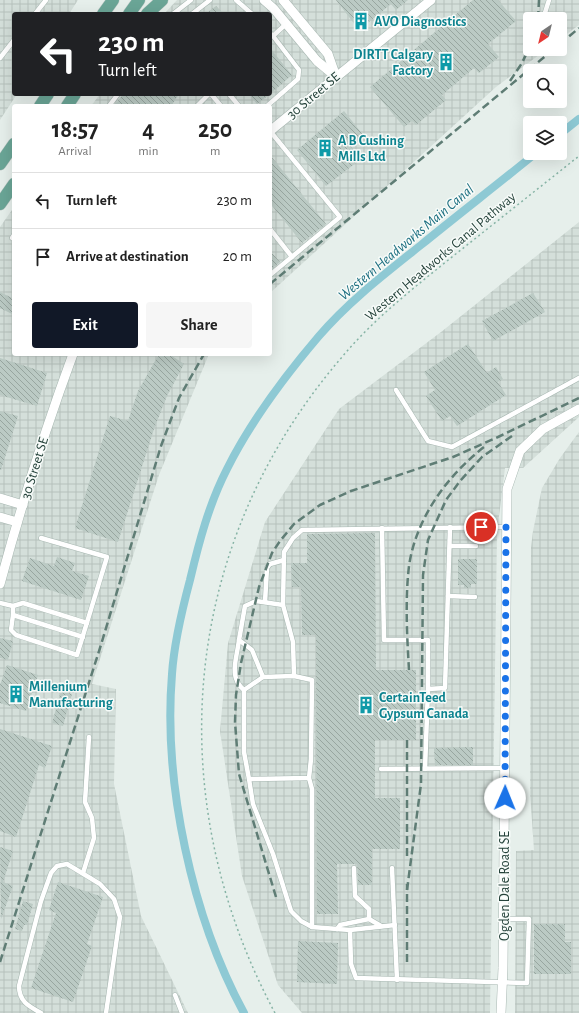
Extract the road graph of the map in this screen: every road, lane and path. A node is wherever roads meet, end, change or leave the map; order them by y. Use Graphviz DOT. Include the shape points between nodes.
graph roads {
  1 [pos="46,0"];
  2 [pos="106,0"];
  3 [pos="113,0"];
  4 [pos="130,0"];
  5 [pos="139,0"];
  6 [pos="162,0"];
  7 [pos="191,0"];
  8 [pos="210,0"];
  9 [pos="236,0"];
  10 [pos="264,0"];
  11 [pos="283,0"];
  12 [pos="431,0"];
  13 [pos="549,0"];
  14 [pos="37,12"];
  15 [pos="101,12"];
  16 [pos="105,12"];
  17 [pos="123,12"];
  18 [pos="130,12"];
  19 [pos="149,12"];
  20 [pos="176,12"];
  21 [pos="195,12"];
  22 [pos="250,12"];
  23 [pos="545,12"];
  24 [pos="287,23"];
  25 [pos="272,33"];
  26 [pos="272,35"];
  27 [pos="12,43"];
  28 [pos="0,58"];
  29 [pos="336,76"];
  30 [pos="208,96"];
  31 [pos="212,96"];
  32 [pos="231,96"];
  33 [pos="199,104"];
  34 [pos="219,104"];
  35 [pos="237,104"];
  36 [pos="269,104"];
  37 [pos="272,129"];
  38 [pos="272,133"];
  39 [pos="12,147"];
  40 [pos="579,156"];
  41 [pos="0,164"];
  42 [pos="12,187"];
  43 [pos="0,204"];
  44 [pos="272,231"];
  45 [pos="292,256"];
  46 [pos="272,273"];
  47 [pos="72,356"];
  48 [pos="579,378"];
  49 [pos="396,390"];
  50 [pos="579,409"];
  51 [pos="0,498"];
  52 [pos="23,505"];
  53 [pos="0,517"];
  54 [pos="17,522"];
  55 [pos="450,527"];
  56 [pos="506,527"];
  57 [pos="382,528"];
  58 [pos="41,538"];
  59 [pos="450,546"];
  60 [pos="476,546"];
  61 [pos="284,560"];
  62 [pos="0,584"];
  63 [pos="448,596"];
  64 [pos="475,597"];
  65 [pos="265,602"];
  66 [pos="0,603"];
  67 [pos="283,605"];
  68 [pos="13,606"];
  69 [pos="13,615"];
  70 [pos="87,623"];
  71 [pos="83,637"];
  72 [pos="239,640"];
  73 [pos="294,676"];
  74 [pos="264,677"];
  75 [pos="428,689"];
  76 [pos="244,690"];
  77 [pos="90,737"];
  78 [pos="505,768"];
  79 [pos="381,769"];
  80 [pos="426,769"];
  81 [pos="309,778"];
  82 [pos="249,779"];
  83 [pos="354,868"];
  84 [pos="392,868"];
  85 [pos="83,873"];
  86 [pos="504,918"];
  87 [pos="370,919"];
  88 [pos="395,925"];
  89 [pos="381,926"];
  90 [pos="312,927"];
  91 [pos="338,929"];
  92 [pos="350,930"];
  93 [pos="397,980"];
  94 [pos="503,981"];
  95 [pos="175,995"];
  96 [pos="41,1013"];
  97 [pos="106,1013"];
  98 [pos="182,1013"];
  99 [pos="275,1013"];
  100 [pos="501,1013"];
  1 -- 14 [label="lane"];
  2 -- 15 [label="main road"];
  3 -- 16 [label="main road"];
  4 -- 17 [label="main road"];
  5 -- 18 [label="main road"];
  6 -- 19 [label="main road"];
  7 -- 20 [label="lane"];
  8 -- 21 [label="lane"];
  9 -- 22 [label="lane"];
  10 -- 24 [label="street"];
  11 -- 29 [label="street" via="328,54"];
  12 -- 29 [label="street, 30 Street SE"];
  13 -- 23 [label="lane"];
  24 -- 25 [label="lane"];
  24 -- 29 [label="street" via="317,61"];
  26 -- 36 [label="lane" via="299,70 298,79"];
  27 -- 28 [label="lane"];
  29 -- 37 [label="street, 30 Street SE"];
  30 -- 33 [label="lane"];
  31 -- 34 [label="lane"];
  32 -- 35 [label="lane"];
  38 -- 45 [label="lane" via="340,217"];
  39 -- 41 [label="main road"];
  40 -- 99 [label="path, Western Headworks Canal Pathway" via="389,308 343,355 319,384 276,448 254,489 231,549 217,593 206,650 200,743 209,823 223,886 235,927"];
  42 -- 43 [label="main road"];
  44 -- 45 [label="lane"];
  45 -- 46 [label="lane"];
  47 -- 52 [label="street, 30 Street SE"];
  48 -- 49 [label="lane" via="452,447 428,441"];
  50 -- 56 [label="street, Ogden Dale Road SE" via="543,429 520,451 507,489"];
  51 -- 52 [label="street"];
  52 -- 54 [label="street, 30 Street SE"];
  53 -- 54 [label="street"];
  54 -- 62 [label="street, 30 Street SE"];
  55 -- 56 [label="lane"];
  55 -- 57 [label="lane"];
  55 -- 59 [label="lane"];
  56 -- 78 [label="street, Ogden Dale Road SE"];
  57 -- 61 [label="lane" via="302,530 284,552"];
  57 -- 75 [label="lane" via="384,640 428,640"];
  58 -- 70 [label="lane" via="107,557"];
  59 -- 60 [label="lane"];
  59 -- 63 [label="lane"];
  61 -- 65 [label="lane" via="270,564 267,568"];
  61 -- 67 [label="lane"];
  63 -- 64 [label="lane"];
  63 -- 75 [label="lane" via="445,688"];
  65 -- 67 [label="lane"];
  65 -- 72 [label="lane" via="256,601 245,606"];
  66 -- 68 [label="lane"];
  67 -- 73 [label="lane" via="293,642"];
  68 -- 69 [label="lane"];
  68 -- 70 [label="lane" via="23,603"];
  69 -- 71 [label="lane"];
  69 -- 71 [label="lane" via="11,630 16,634 77,655"];
  70 -- 71 [label="lane"];
  72 -- 74 [label="lane" via="252,650"];
  72 -- 76 [label="lane" via="234,677"];
  73 -- 74 [label="lane"];
  73 -- 81 [label="lane" via="312,680"];
  74 -- 76 [label="lane"];
  75 -- 80 [label="lane"];
  76 -- 82 [label="lane" via="244,752"];
  77 -- 85 [label="lane" via="85,802 92,818 94,838"];
  78 -- 80 [label="lane"];
  78 -- 86 [label="street, Ogden Dale Road SE"];
  79 -- 80 [label="lane"];
  81 -- 82 [label="lane"];
  81 -- 90 [label="lane" via="312,789"];
  82 -- 90 [label="lane" via="254,804 292,911 301,921"];
  83 -- 87 [label="lane" via="355,896 369,909"];
  84 -- 88 [label="lane"];
  85 -- 96 [label="lane" via="67,864 57,866 51,873 41,901 18,986 19,995 27,1005"];
  85 -- 97 [label="lane" via="100,884 114,899 120,917"];
  86 -- 94 [label="street, Ogden Dale Road SE"];
  86 -- 94 [label="lane" via="529,919 527,983"];
  87 -- 89 [label="lane"];
  87 -- 91 [label="lane" via="340,925"];
  88 -- 89 [label="lane"];
  88 -- 93 [label="lane"];
  89 -- 92 [label="lane"];
  90 -- 91 [label="lane"];
  91 -- 92 [label="lane"];
  92 -- 93 [label="lane" via="351,964 356,978"];
  93 -- 94 [label="lane"];
  94 -- 100 [label="street, Ogden Dale Road SE"];
  95 -- 98 [label="lane"];
}
